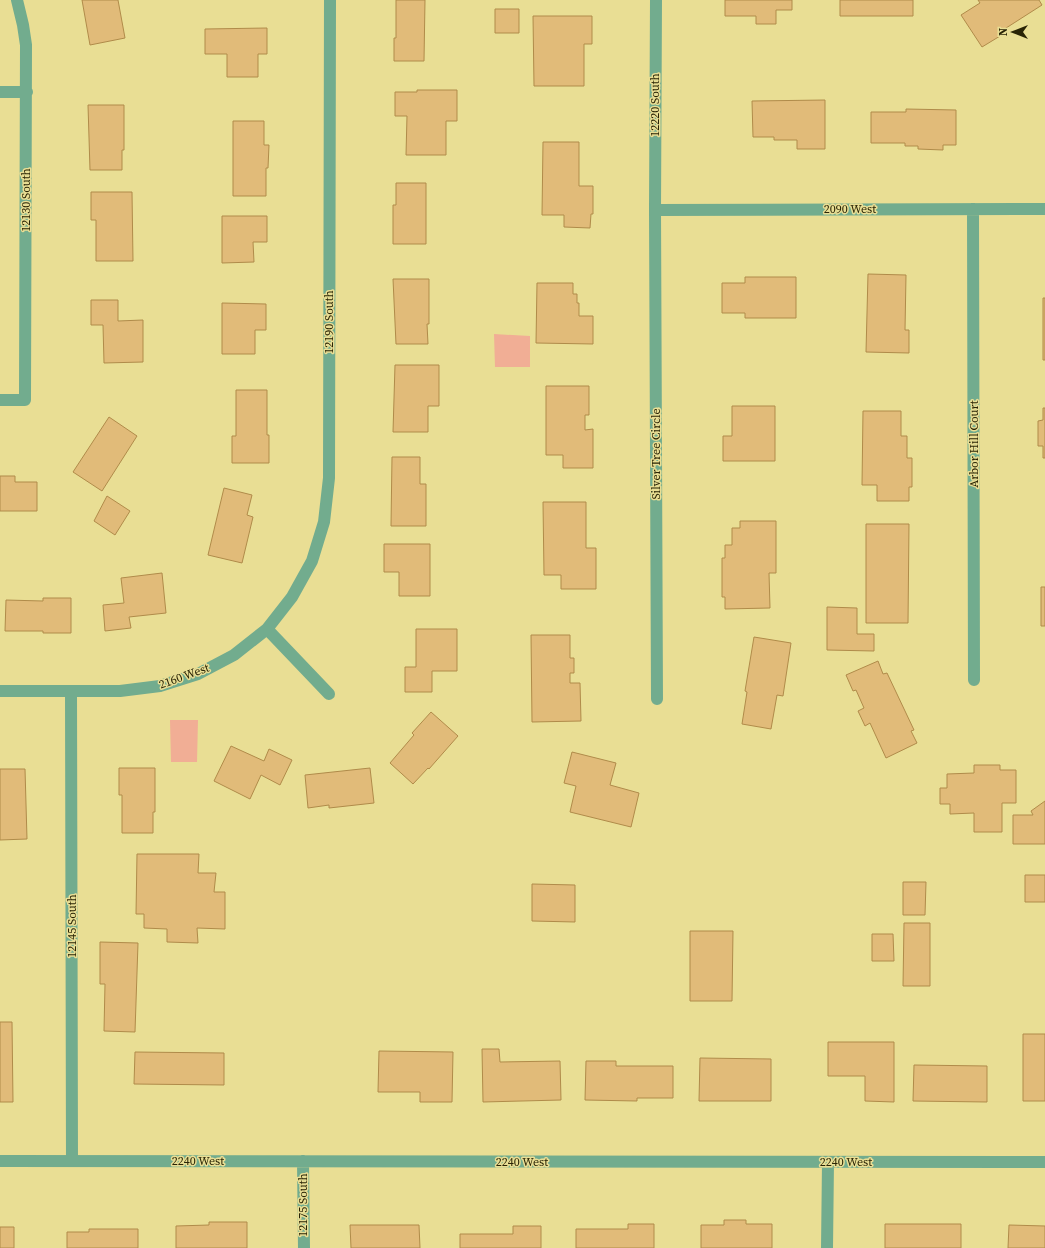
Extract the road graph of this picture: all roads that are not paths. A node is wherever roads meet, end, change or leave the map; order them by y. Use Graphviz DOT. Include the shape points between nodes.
graph roads {
  1 [pos="17,0"];
  2 [pos="330,0"];
  3 [pos="656,0"];
  4 [pos="0,92"];
  5 [pos="27,92"];
  6 [pos="973,209"];
  7 [pos="1045,209"];
  8 [pos="655,210"];
  9 [pos="0,400"];
  10 [pos="267,629"];
  11 [pos="974,680"];
  12 [pos="0,691"];
  13 [pos="71,691"];
  14 [pos="329,694"];
  15 [pos="657,699"];
  16 [pos="0,1161"];
  17 [pos="72,1161"];
  18 [pos="303,1161"];
  19 [pos="828,1162"];
  20 [pos="1045,1162"];
  21 [pos="304,1248"];
  22 [pos="827,1248"];
  1 -- 5 [label="street, 12130 South" via="24,25"];
  2 -- 10 [label="street, 12190 South" via="329,478 324,522 312,561 292,597"];
  3 -- 8 [label="street, 12220 South"];
  4 -- 5 [label="street"];
  5 -- 9 [label="street, 12130 South" via="25,400"];
  6 -- 7 [label="street, 2090 West"];
  6 -- 8 [label="street, 2090 West"];
  6 -- 11 [label="street, Arbor Hill Court"];
  8 -- 15 [label="street, Silver Tree Circle"];
  10 -- 13 [label="street, 2160 West" via="234,655 198,674 160,686"];
  10 -- 14 [label="street"];
  12 -- 13 [label="street, 2160 West"];
  13 -- 17 [label="street, 12145 South"];
  16 -- 17 [label="street, 2240 West"];
  17 -- 18 [label="street, 2240 West"];
  18 -- 19 [label="street, 2240 West"];
  18 -- 21 [label="street, 12175 South"];
  19 -- 20 [label="street, 2240 West"];
  19 -- 22 [label="street"];
}
